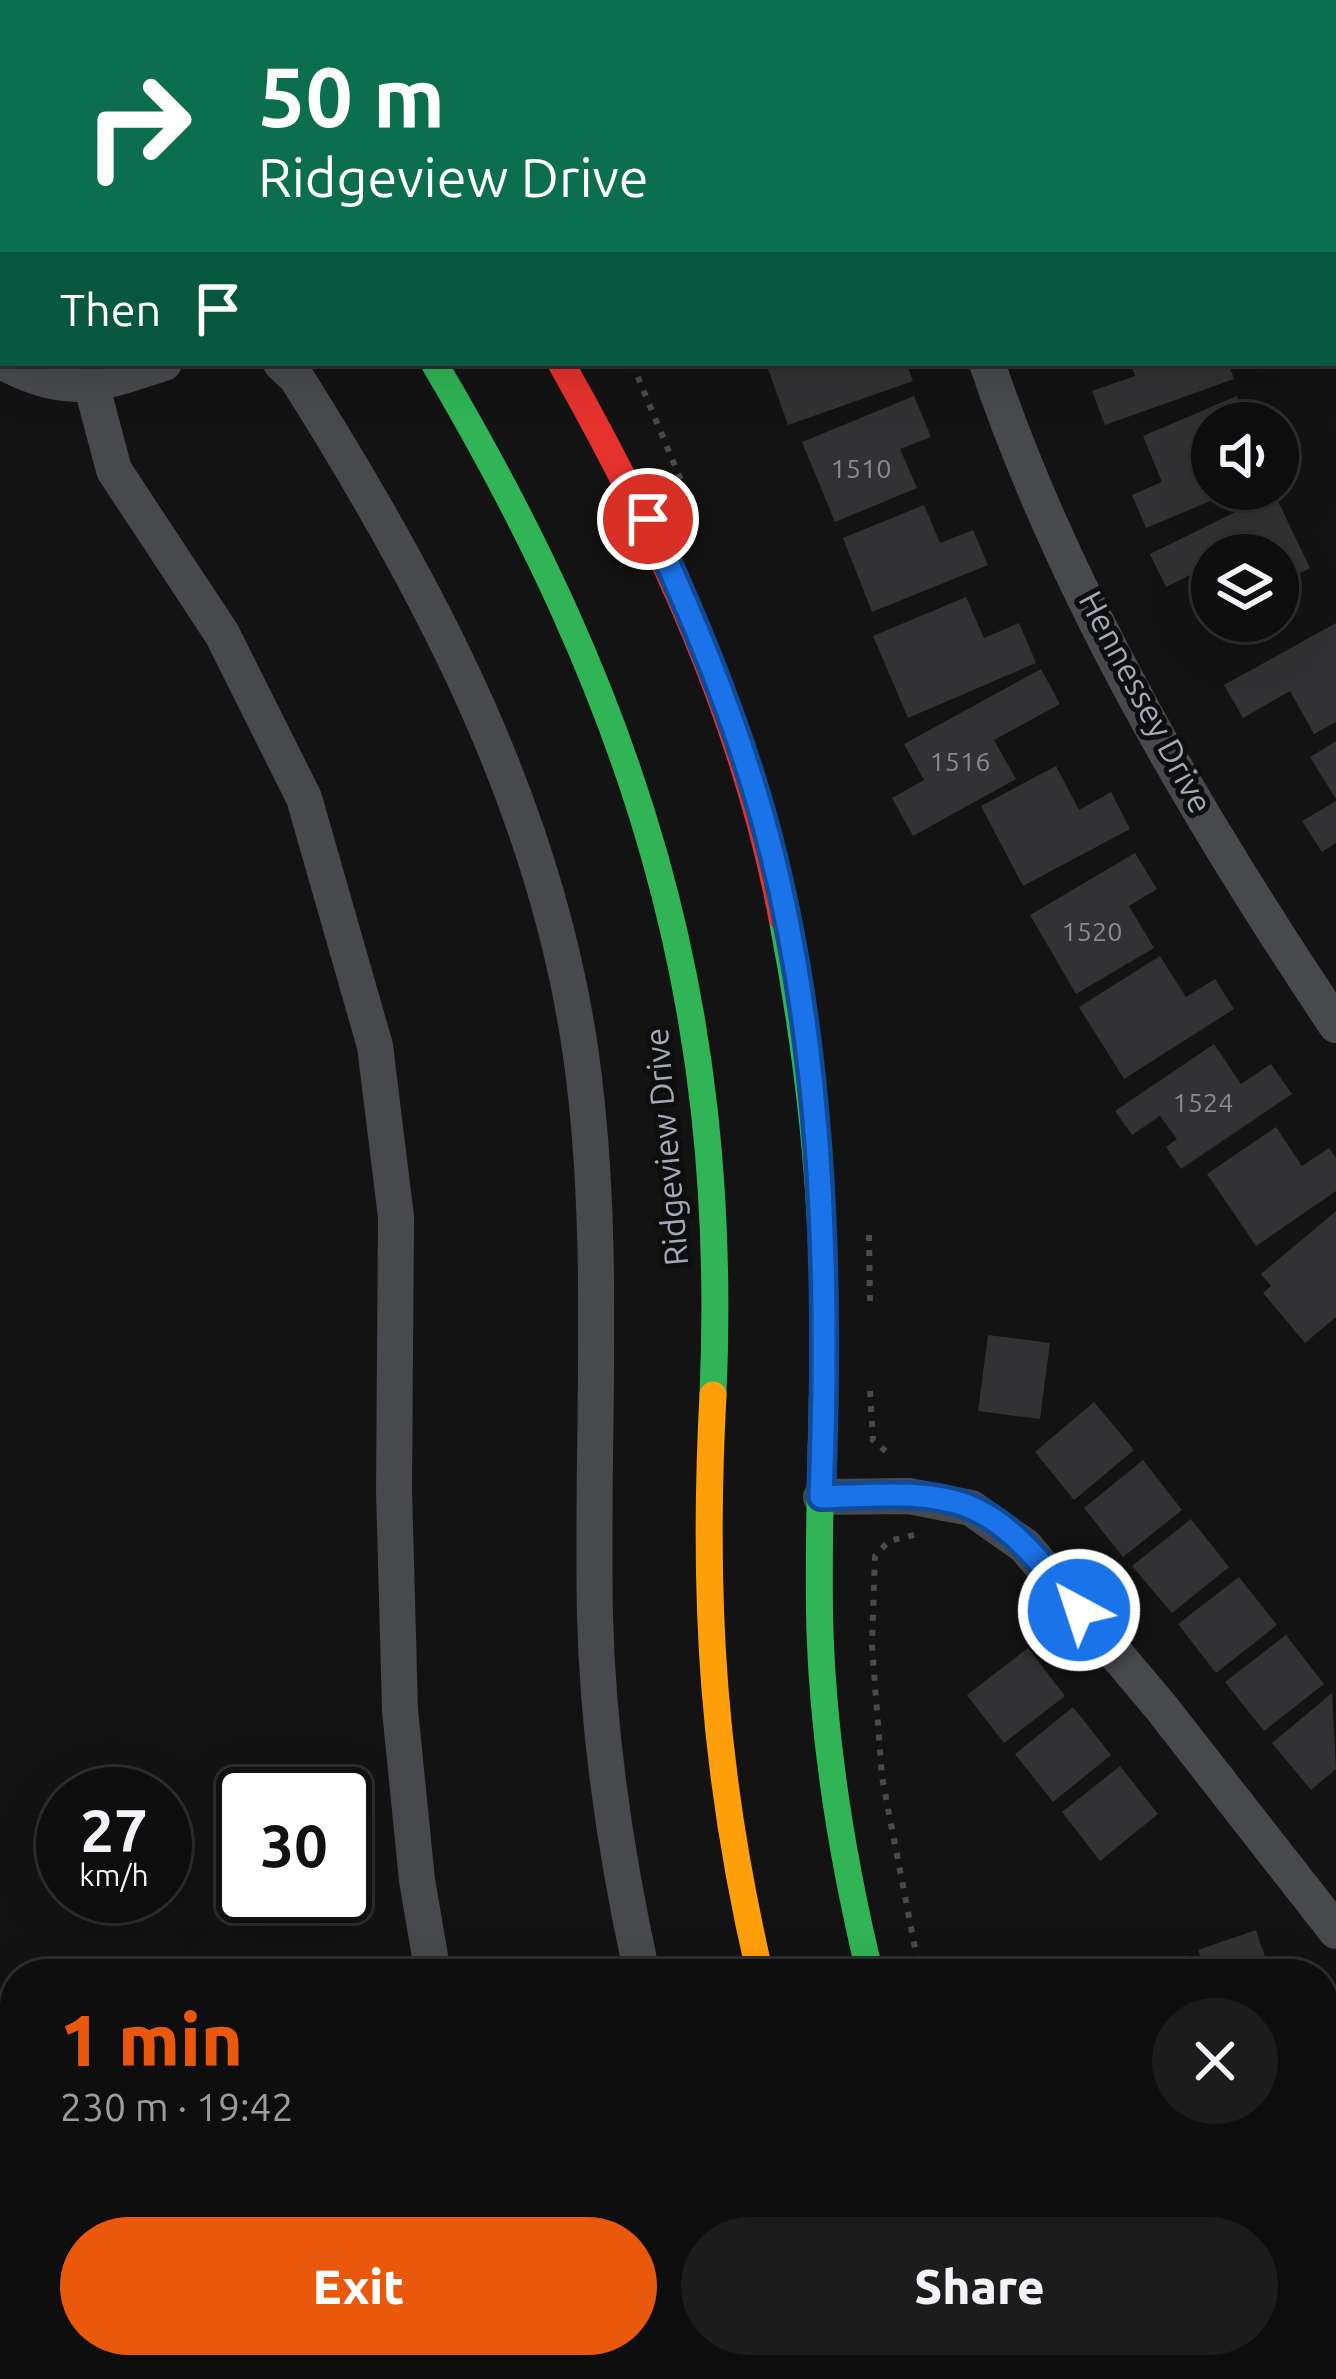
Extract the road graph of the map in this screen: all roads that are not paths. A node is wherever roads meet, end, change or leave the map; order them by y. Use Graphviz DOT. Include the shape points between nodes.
graph roads {
  1 [pos="10,366"];
  2 [pos="155,366"];
  3 [pos="284,366"];
  4 [pos="436,366"];
  5 [pos="563,366"];
  6 [pos="593,366"];
  7 [pos="988,366"];
  8 [pos="92,387"];
  9 [pos="658,541"];
  10 [pos="1336,1024"];
  11 [pos="821,1497"];
  12 [pos="1336,1931"];
  13 [pos="430,1959"];
  14 [pos="639,1959"];
  15 [pos="757,1959"];
  16 [pos="867,1959"];
  1 -- 8 [label="street" via="32,378"];
  2 -- 8 [label="street"];
  3 -- 14 [label="street" via="385,518 473,691 540,865 561,954 581,1056 594,1243 595,1618 609,1801"];
  4 -- 15 [label="main road, Ridgeview Drive" via="516,502 589,659 644,816 684,976 709,1141 714,1264 709,1647 729,1831"];
  5 -- 9 [label="main road"];
  6 -- 9 [label="main road"];
  7 -- 10 [label="street, Hennessey Drive" via="1101,625 1278,938"];
  8 -- 13 [label="street" via="114,470 223,634 304,798 375,1046 397,1217 400,1710"];
  9 -- 11 [label="main road" via="736,732 788,937 820,1234"];
  11 -- 12 [label="street" via="909,1496 971,1508 1025,1546"];
  11 -- 16 [label="main road" via="826,1729"];
}
